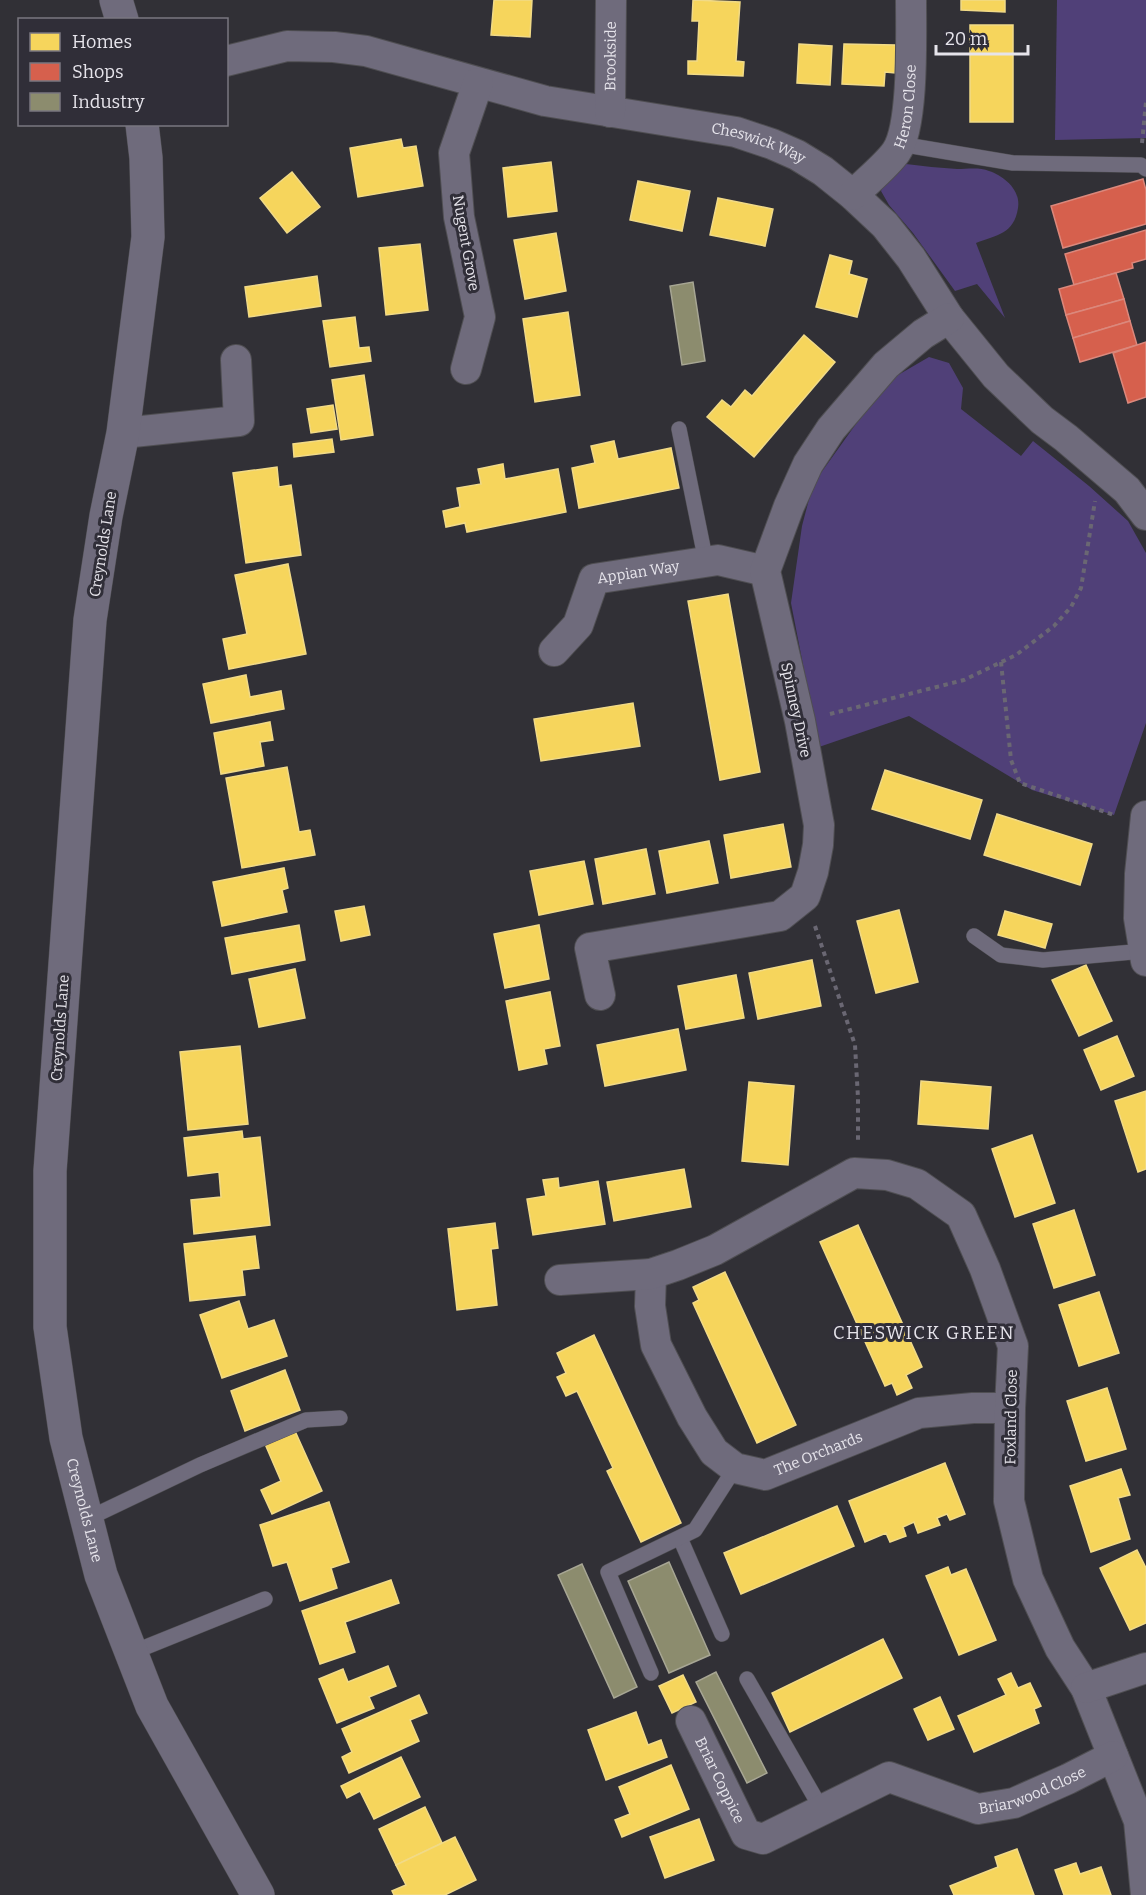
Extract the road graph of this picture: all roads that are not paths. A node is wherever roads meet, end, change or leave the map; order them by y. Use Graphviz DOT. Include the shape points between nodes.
graph roads {
  1 [pos="116,0"];
  2 [pos="611,0"];
  3 [pos="911,0"];
  4 [pos="121,18"];
  5 [pos="228,61"];
  6 [pos="478,83"];
  7 [pos="610,112"];
  8 [pos="142,126"];
  9 [pos="900,144"];
  10 [pos="1143,167"];
  11 [pos="853,195"];
  12 [pos="949,318"];
  13 [pos="236,360"];
  14 [pos="466,369"];
  15 [pos="679,429"];
  16 [pos="123,433"];
  17 [pos="1146,515"];
  18 [pos="706,562"];
  19 [pos="765,571"];
  20 [pos="554,651"];
  21 [pos="1146,816"];
  22 [pos="974,936"];
  23 [pos="1145,956"];
  24 [pos="600,995"];
  25 [pos="651,1274"];
  26 [pos="560,1280"];
  27 [pos="1010,1408"];
  28 [pos="340,1418"];
  29 [pos="735,1467"];
  30 [pos="87,1519"];
  31 [pos="680,1538"];
  32 [pos="265,1599"];
  33 [pos="722,1634"];
  34 [pos="131,1653"];
  35 [pos="1146,1668"];
  36 [pos="651,1673"];
  37 [pos="747,1678"];
  38 [pos="1086,1688"];
  39 [pos="691,1721"];
  40 [pos="1113,1756"];
  41 [pos="850,1796"];
  42 [pos="822,1810"];
  43 [pos="258,1895"];
  44 [pos="1146,1895"];
  1 -- 4 [label="street"];
  2 -- 7 [label="street, Brookside"];
  3 -- 9 [label="street, Heron Close" via="910,66 905,131"];
  5 -- 6 [label="street, Cheswick Way" via="287,46 334,47 366,51"];
  6 -- 7 [label="street, Cheswick Way" via="544,101"];
  6 -- 14 [label="street, Nugent Grove" via="454,153 459,217 480,317"];
  7 -- 11 [label="street, Cheswick Way" via="736,132 772,144 822,171"];
  8 -- 16 [label="street, Creynolds Lane" via="148,237"];
  9 -- 10 [label="lane" via="1013,164"];
  9 -- 11 [label="street, Heron Close"];
  11 -- 12 [label="street, Cheswick Way" via="885,225 911,258"];
  12 -- 17 [label="street, Cheswick Way" via="1018,399 1127,490"];
  12 -- 19 [label="street" via="886,365 831,429 808,464"];
  13 -- 16 [label="street" via="239,421"];
  15 -- 18 [label="lane"];
  16 -- 30 [label="street, Creynolds Lane" via="90,620 50,1171 50,1327 66,1438"];
  18 -- 19 [label="street, Appian Way" via="718,560"];
  18 -- 20 [label="street, Appian Way" via="594,579 578,625"];
  19 -- 24 [label="street, Spinney Drive" via="800,721 819,825 805,896 780,915 590,948"];
  21 -- 23 [label="street" via="1138,918"];
  22 -- 23 [label="lane" via="1001,955 1043,960"];
  25 -- 26 [label="street"];
  25 -- 27 [label="street, Foxland Close" via="715,1250 854,1173 887,1175 917,1184 962,1215 1013,1346"];
  25 -- 29 [label="street, The Orchards" via="650,1306 656,1345 714,1452"];
  27 -- 29 [label="street, The Orchards" via="919,1413 765,1475"];
  27 -- 38 [label="street, Foxland Close" via="1009,1502 1028,1579 1060,1648"];
  28 -- 30 [label="lane" via="306,1420"];
  29 -- 31 [label="lane" via="695,1530"];
  30 -- 34 [label="street, Creynolds Lane" via="101,1575"];
  31 -- 33 [label="lane"];
  31 -- 36 [label="lane" via="608,1572"];
  32 -- 34 [label="lane"];
  34 -- 43 [label="street, Creynolds Lane" via="152,1707"];
  35 -- 38 [label="street"];
  37 -- 42 [label="lane"];
  38 -- 40 [label="street, Foxland Close"];
  39 -- 42 [label="street, Briar Coppice" via="746,1834 763,1839"];
  40 -- 41 [label="street, Briarwood Close" via="1014,1803 978,1809 889,1777"];
  40 -- 44 [label="street, Foxland Close" via="1139,1821"];
  41 -- 42 [label="street, Briar Coppice"];
}
